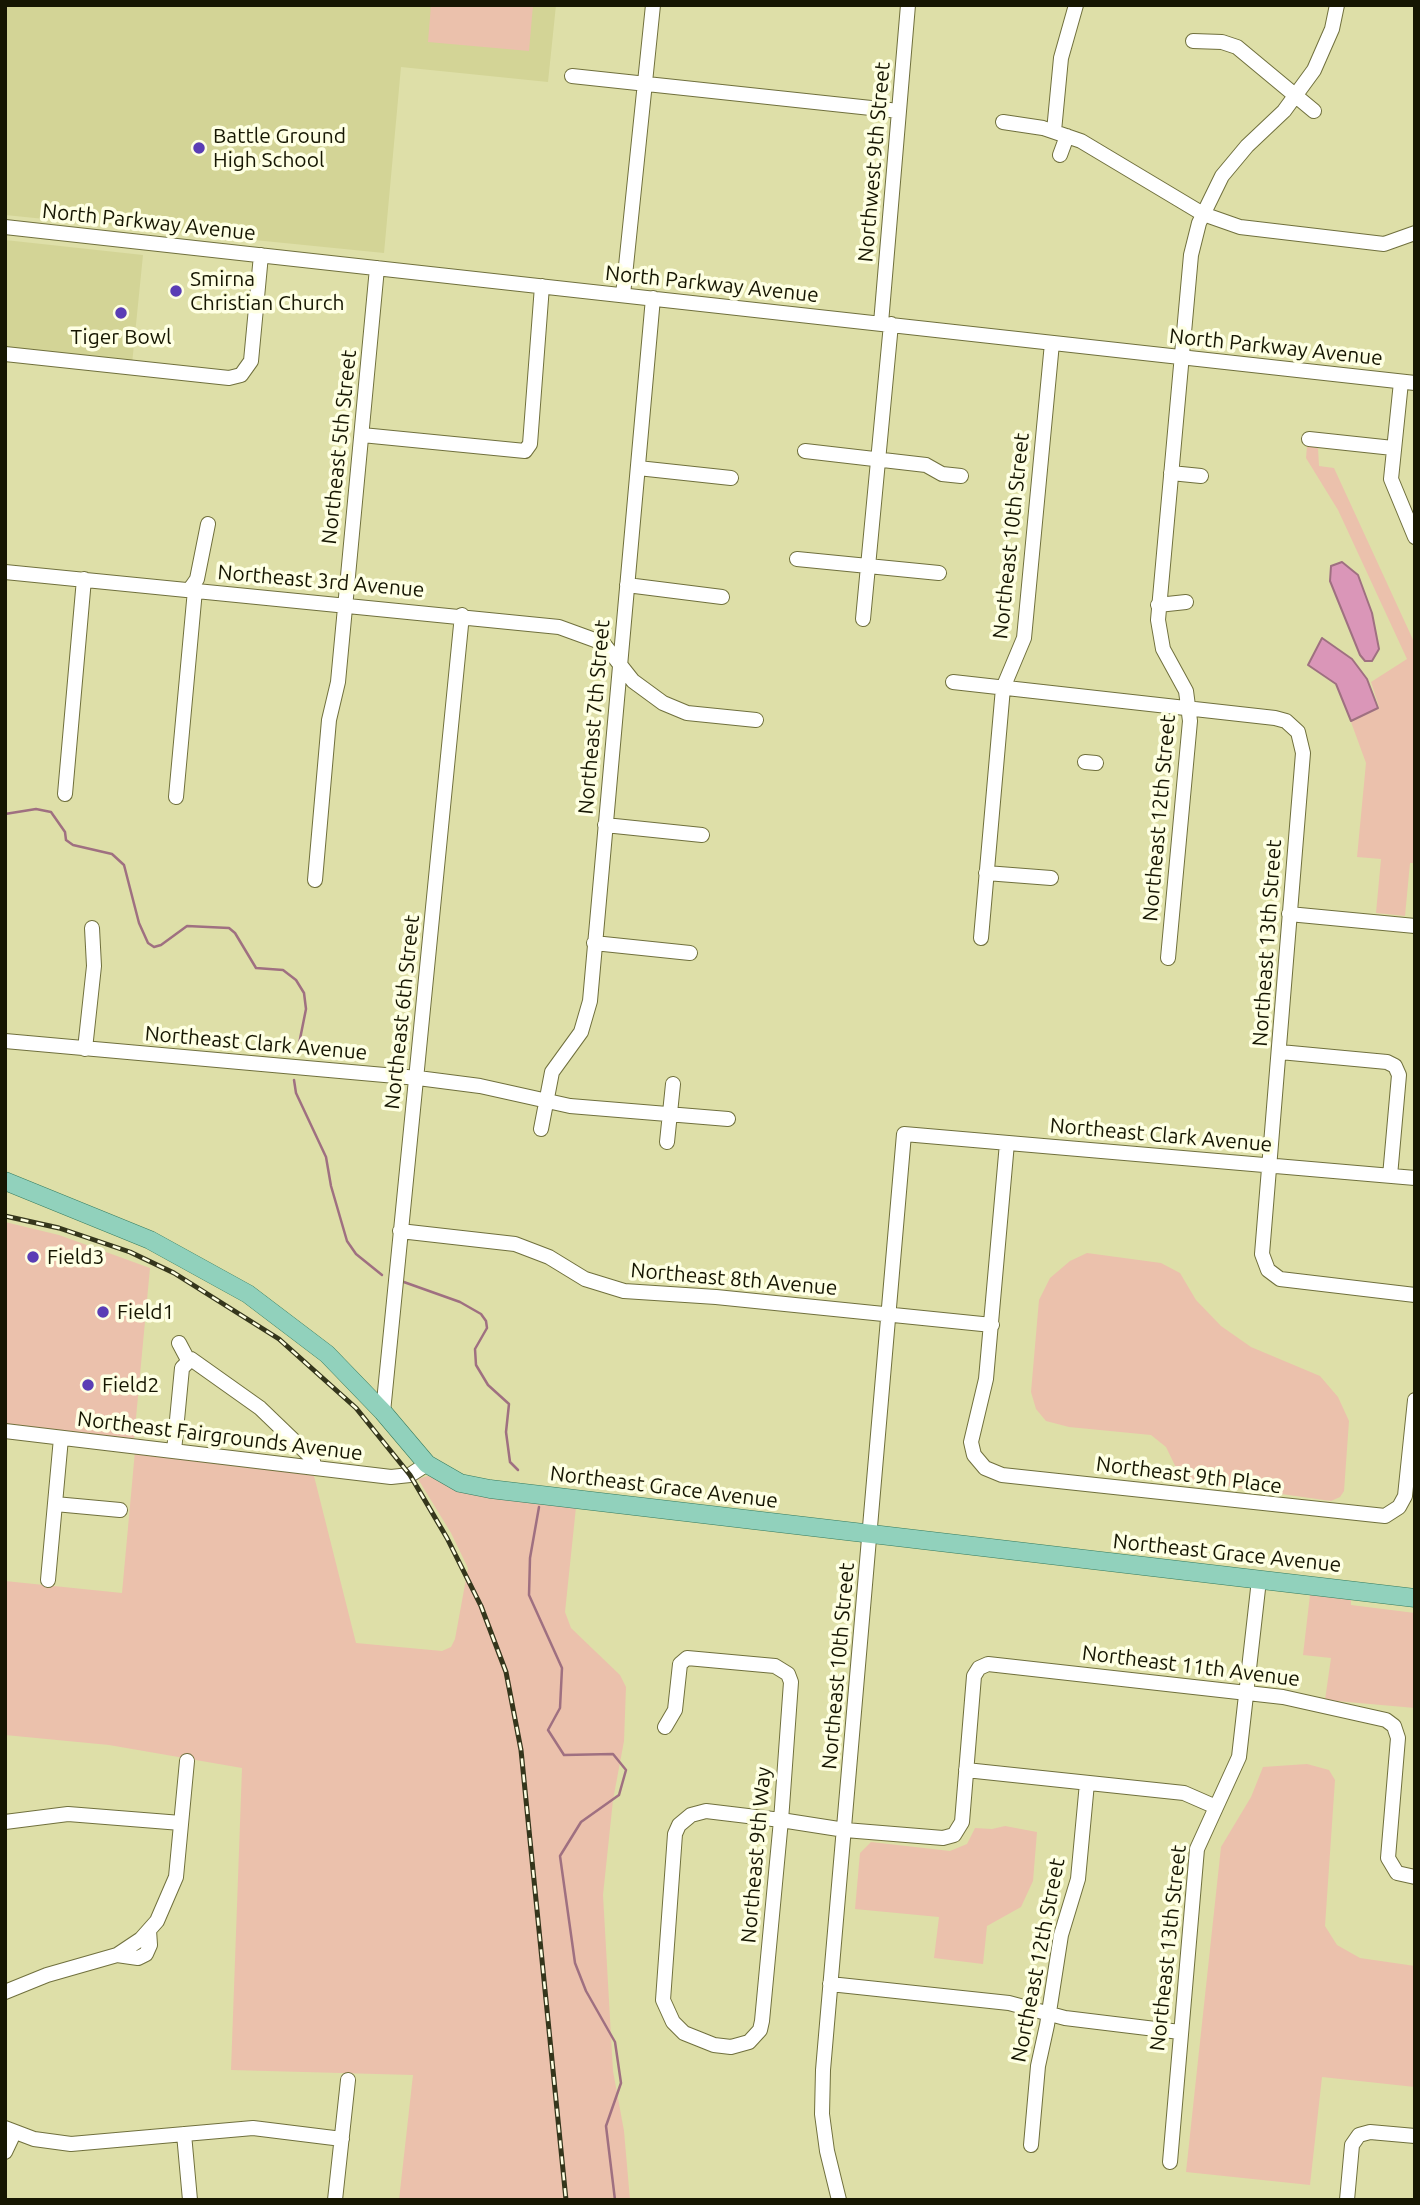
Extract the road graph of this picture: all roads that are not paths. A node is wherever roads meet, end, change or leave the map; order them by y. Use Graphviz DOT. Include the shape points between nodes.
graph roads {
  1 [pos="653,5"];
  2 [pos="908,5"];
  3 [pos="1076,5"];
  4 [pos="1336,5"];
  5 [pos="1194,41"];
  6 [pos="572,76"];
  7 [pos="646,84"];
  8 [pos="1297,94"];
  9 [pos="899,111"];
  10 [pos="1314,111"];
  11 [pos="1003,122"];
  12 [pos="1061,134"];
  13 [pos="1060,155"];
  14 [pos="1203,214"];
  15 [pos="5,227"];
  16 [pos="1415,233"];
  17 [pos="261,256"];
  18 [pos="377,268"];
  19 [pos="542,286"];
  20 [pos="623,295"];
  21 [pos="653,298"];
  22 [pos="886,323"];
  23 [pos="1052,343"];
  24 [pos="5,354"];
  25 [pos="1181,358"];
  26 [pos="1408,382"];
  27 [pos="362,435"];
  28 [pos="1309,439"];
  29 [pos="1393,448"];
  30 [pos="805,451"];
  31 [pos="880,459"];
  32 [pos="638,468"];
  33 [pos="1171,473"];
  34 [pos="961,476"];
  35 [pos="1201,476"];
  36 [pos="732,478"];
  37 [pos="208,524"];
  38 [pos="1415,537"];
  39 [pos="797,559"];
  40 [pos="869,566"];
  41 [pos="5,572"];
  42 [pos="939,573"];
  43 [pos="84,579"];
  44 [pos="627,585"];
  45 [pos="193,590"];
  46 [pos="722,597"];
  47 [pos="1186,602"];
  48 [pos="344,604"];
  49 [pos="1158,605"];
  50 [pos="462,615"];
  51 [pos="863,619"];
  52 [pos="621,664"];
  53 [pos="953,682"];
  54 [pos="1003,688"];
  55 [pos="1190,708"];
  56 [pos="756,720"];
  57 [pos="65,794"];
  58 [pos="176,797"];
  59 [pos="605,825"];
  60 [pos="702,835"];
  61 [pos="986,873"];
  62 [pos="1051,878"];
  63 [pos="315,880"];
  64 [pos="1289,914"];
  65 [pos="1415,926"];
  66 [pos="92,928"];
  67 [pos="981,938"];
  68 [pos="594,943"];
  69 [pos="690,953"];
  70 [pos="1168,958"];
  71 [pos="5,1041"];
  72 [pos="85,1049"];
  73 [pos="1280,1052"];
  74 [pos="418,1078"];
  75 [pos="673,1084"];
  76 [pos="545,1101"];
  77 [pos="669,1113"];
  78 [pos="728,1119"];
  79 [pos="541,1129"];
  80 [pos="904,1134"];
  81 [pos="667,1142"];
  82 [pos="1007,1143"];
  83 [pos="1269,1165"];
  84 [pos="1390,1176"];
  85 [pos="1415,1178"];
  86 [pos="5,1181"];
  87 [pos="400,1231"];
  88 [pos="1415,1295"];
  89 [pos="888,1315"];
  90 [pos="992,1325"];
  91 [pos="179,1343"];
  92 [pos="188,1360"];
  93 [pos="1415,1400"];
  94 [pos="1414,1406"];
  95 [pos="383,1412"];
  96 [pos="5,1432"];
  97 [pos="61,1438"];
  98 [pos="174,1451"];
  99 [pos="427,1464"];
  100 [pos="315,1468"];
  101 [pos="55,1504"];
  102 [pos="120,1510"];
  103 [pos="872,1535"];
  104 [pos="48,1580"];
  105 [pos="1259,1580"];
  106 [pos="1415,1598"];
  107 [pos="1245,1693"];
  108 [pos="665,1727"];
  109 [pos="187,1761"];
  110 [pos="966,1770"];
  111 [pos="1087,1783"];
  112 [pos="1216,1807"];
  113 [pos="781,1820"];
  114 [pos="5,1822"];
  115 [pos="181,1823"];
  116 [pos="845,1830"];
  117 [pos="1415,1877"];
  118 [pos="830,1984"];
  119 [pos="5,1992"];
  120 [pos="1049,2013"];
  121 [pos="1180,2032"];
  122 [pos="348,2080"];
  123 [pos="10,2131"];
  124 [pos="184,2134"];
  125 [pos="1415,2136"];
  126 [pos="342,2139"];
  127 [pos="1031,2145"];
  128 [pos="5,2152"];
  129 [pos="1170,2162"];
  130 [pos="190,2200"];
  131 [pos="335,2200"];
  132 [pos="839,2200"];
  133 [pos="1346,2200"];
  1 -- 7 [label="street"];
  2 -- 9 [label="street, Northwest 9th Street"];
  3 -- 12 [label="street" via="1061,58"];
  4 -- 8 [label="street, Northeast 12th Street" via="1326,47"];
  5 -- 8 [label="street" via="1237,47"];
  6 -- 7 [label="street"];
  7 -- 9 [label="street"];
  7 -- 20 [label="street"];
  8 -- 10 [label="street"];
  8 -- 14 [label="street, Northeast 12th Street" via="1235,159"];
  9 -- 22 [label="street, Northwest 9th Street"];
  11 -- 12 [label="street"];
  12 -- 13 [label="street"];
  12 -- 14 [label="street" via="1092,147"];
  14 -- 16 [label="street" via="1253,230 1371,243 1395,243"];
  14 -- 25 [label="street, Northeast 12th Street" via="1191,255"];
  15 -- 17 [label="street, North Parkway Avenue"];
  17 -- 18 [label="street, North Parkway Avenue"];
  17 -- 24 [label="street" via="251,361 241,375 229,378"];
  18 -- 19 [label="street, North Parkway Avenue"];
  18 -- 27 [label="street, Northeast 5th Street"];
  19 -- 20 [label="street, North Parkway Avenue"];
  19 -- 27 [label="street" via="530,444 525,451"];
  20 -- 21 [label="street, North Parkway Avenue"];
  21 -- 22 [label="street, North Parkway Avenue"];
  21 -- 32 [label="street, Northeast 7th Street"];
  22 -- 23 [label="street, North Parkway Avenue"];
  22 -- 31 [label="street, Northwest 9th Street"];
  23 -- 25 [label="street, North Parkway Avenue"];
  23 -- 54 [label="street, Northeast 10th Street" via="1024,638"];
  25 -- 26 [label="street, North Parkway Avenue"];
  25 -- 33 [label="street, Northeast 12th Street"];
  26 -- 29 [label="street"];
  27 -- 48 [label="street, Northeast 5th Street"];
  28 -- 29 [label="street"];
  29 -- 38 [label="street" via="1391,479"];
  30 -- 31 [label="street"];
  31 -- 34 [label="street" via="926,465 942,474"];
  31 -- 40 [label="street, Northwest 9th Street"];
  32 -- 36 [label="street"];
  32 -- 44 [label="street, Northeast 7th Street"];
  33 -- 35 [label="street"];
  33 -- 49 [label="street, Northeast 12th Street"];
  37 -- 45 [label="street"];
  39 -- 40 [label="street"];
  40 -- 42 [label="street"];
  40 -- 51 [label="street, Northwest 9th Street"];
  41 -- 43 [label="street, Northeast 3rd Avenue"];
  43 -- 45 [label="street, Northeast 3rd Avenue"];
  43 -- 57 [label="street"];
  44 -- 46 [label="street"];
  44 -- 52 [label="street, Northeast 7th Street"];
  45 -- 48 [label="street, Northeast 3rd Avenue"];
  45 -- 58 [label="street"];
  47 -- 49 [label="street"];
  48 -- 50 [label="street, Northeast 3rd Avenue"];
  48 -- 63 [label="street, Northeast 5th Street"];
  49 -- 55 [label="street, Northeast 12th Street" via="1160,639"];
  50 -- 52 [label="street, Northeast 3rd Avenue" via="576,631 603,643"];
  50 -- 74 [label="street, Northeast 6th Street"];
  52 -- 56 [label="street, Northeast 3rd Avenue" via="642,690 674,708"];
  52 -- 59 [label="street, Northeast 7th Street"];
  53 -- 54 [label="street"];
  54 -- 55 [label="street"];
  54 -- 61 [label="street, Northeast 10th Street"];
  55 -- 64 [label="street, Northeast 13th Street" via="1280,719 1301,737"];
  55 -- 70 [label="street, Northeast 12th Street"];
  59 -- 60 [label="street"];
  59 -- 68 [label="street, Northeast 7th Street"];
  61 -- 62 [label="street"];
  61 -- 67 [label="street, Northeast 10th Street"];
  64 -- 65 [label="street"];
  64 -- 73 [label="street, Northeast 13th Street"];
  66 -- 72 [label="street" via="94,966"];
  68 -- 69 [label="street"];
  68 -- 76 [label="street, Northeast 7th Street" via="584,1024 552,1072"];
  71 -- 72 [label="street, Northeast Clark Avenue"];
  72 -- 74 [label="street, Northeast Clark Avenue"];
  73 -- 83 [label="street, Northeast 13th Street"];
  73 -- 84 [label="street" via="1395,1066 1399,1075"];
  74 -- 76 [label="street, Northeast Clark Avenue"];
  74 -- 87 [label="street, Northeast 6th Street"];
  75 -- 77 [label="street"];
  76 -- 77 [label="street, Northeast Clark Avenue"];
  76 -- 79 [label="street, Northeast 7th Street"];
  77 -- 78 [label="street, Northeast Clark Avenue"];
  77 -- 81 [label="street"];
  80 -- 82 [label="street, Northeast Clark Avenue"];
  80 -- 89 [label="street, Northeast 10th Street"];
  82 -- 83 [label="street, Northeast Clark Avenue"];
  82 -- 90 [label="street"];
  83 -- 84 [label="street, Northeast Clark Avenue"];
  83 -- 88 [label="street, Northeast 13th Street" via="1262,1246 1268,1270 1288,1282"];
  84 -- 85 [label="street, Northeast Clark Avenue"];
  86 -- 95 [label="main road, Northeast Grace Avenue" via="150,1240 216,1273 288,1321"];
  87 -- 89 [label="street, Northeast 8th Avenue" via="515,1244 549,1257 585,1279 624,1291"];
  87 -- 95 [label="street, Northeast 6th Street"];
  89 -- 90 [label="street, Northeast 8th Avenue"];
  89 -- 103 [label="street, Northeast 10th Street"];
  90 -- 94 [label="street, Northeast 9th Place" via="986,1379 971,1442 980,1464 996,1474 1373,1517 1395,1512 1405,1496"];
  91 -- 92 [label="street"];
  92 -- 98 [label="street" via="182,1368"];
  92 -- 100 [label="street" via="198,1362 260,1408 312,1458"];
  93 -- 94 [label="street"];
  95 -- 99 [label="main road, Northeast Grace Avenue"];
  96 -- 97 [label="street, Northeast Fairgrounds Avenue"];
  97 -- 98 [label="street, Northeast Fairgrounds Avenue"];
  97 -- 101 [label="street"];
  98 -- 100 [label="street, Northeast Fairgrounds Avenue"];
  99 -- 100 [label="street, Northeast Fairgrounds Avenue" via="410,1475 391,1477"];
  99 -- 103 [label="main road, Northeast Grace Avenue" via="476,1488"];
  101 -- 102 [label="street"];
  101 -- 104 [label="street"];
  103 -- 105 [label="main road, Northeast Grace Avenue"];
  103 -- 116 [label="street, Northeast 10th Street"];
  105 -- 106 [label="main road, Northeast Grace Avenue"];
  105 -- 107 [label="street, Northeast 13th Street"];
  107 -- 110 [label="street, Northeast 11th Avenue" via="993,1664 979,1668 973,1681"];
  107 -- 112 [label="street, Northeast 13th Street" via="1239,1757"];
  107 -- 117 [label="street, Northeast 11th Avenue" via="1381,1718 1394,1726 1398,1738 1388,1853 1392,1867"];
  108 -- 113 [label="street, Northeast 9th Way" via="675,1710 680,1664 687,1658 775,1666 788,1674"];
  109 -- 115 [label="street"];
  110 -- 111 [label="street"];
  110 -- 116 [label="street" via="962,1822 954,1835 943,1838"];
  111 -- 112 [label="street" via="1189,1794"];
  111 -- 120 [label="street, Northeast 12th Street" via="1078,1879 1061,1935"];
  112 -- 121 [label="street, Northeast 13th Street" via="1197,1849"];
  113 -- 113 [label="street, Northeast 9th Way" via="762,2021 755,2037 742,2045 698,2041 678,2028 665,2008 662,1984 675,1834 687,1818 707,1811"];
  113 -- 116 [label="street"];
  114 -- 115 [label="street" via="68,1814"];
  115 -- 119 [label="street" via="173,1889 149,1930 117,1955"];
  116 -- 118 [label="street, Northeast 10th Street"];
  118 -- 120 [label="street" via="1009,2003"];
  118 -- 132 [label="street, Northeast 10th Street" via="822,2110"];
  120 -- 121 [label="street"];
  120 -- 127 [label="street, Northeast 12th Street" via="1036,2080"];
  121 -- 129 [label="street, Northeast 13th Street"];
  122 -- 126 [label="street"];
  123 -- 124 [label="street" via="71,2144"];
  123 -- 128 [label="street"];
  124 -- 126 [label="street" via="253,2128"];
  124 -- 130 [label="street"];
  125 -- 133 [label="street" via="1359,2135 1352,2146"];
  126 -- 131 [label="street"];
}
